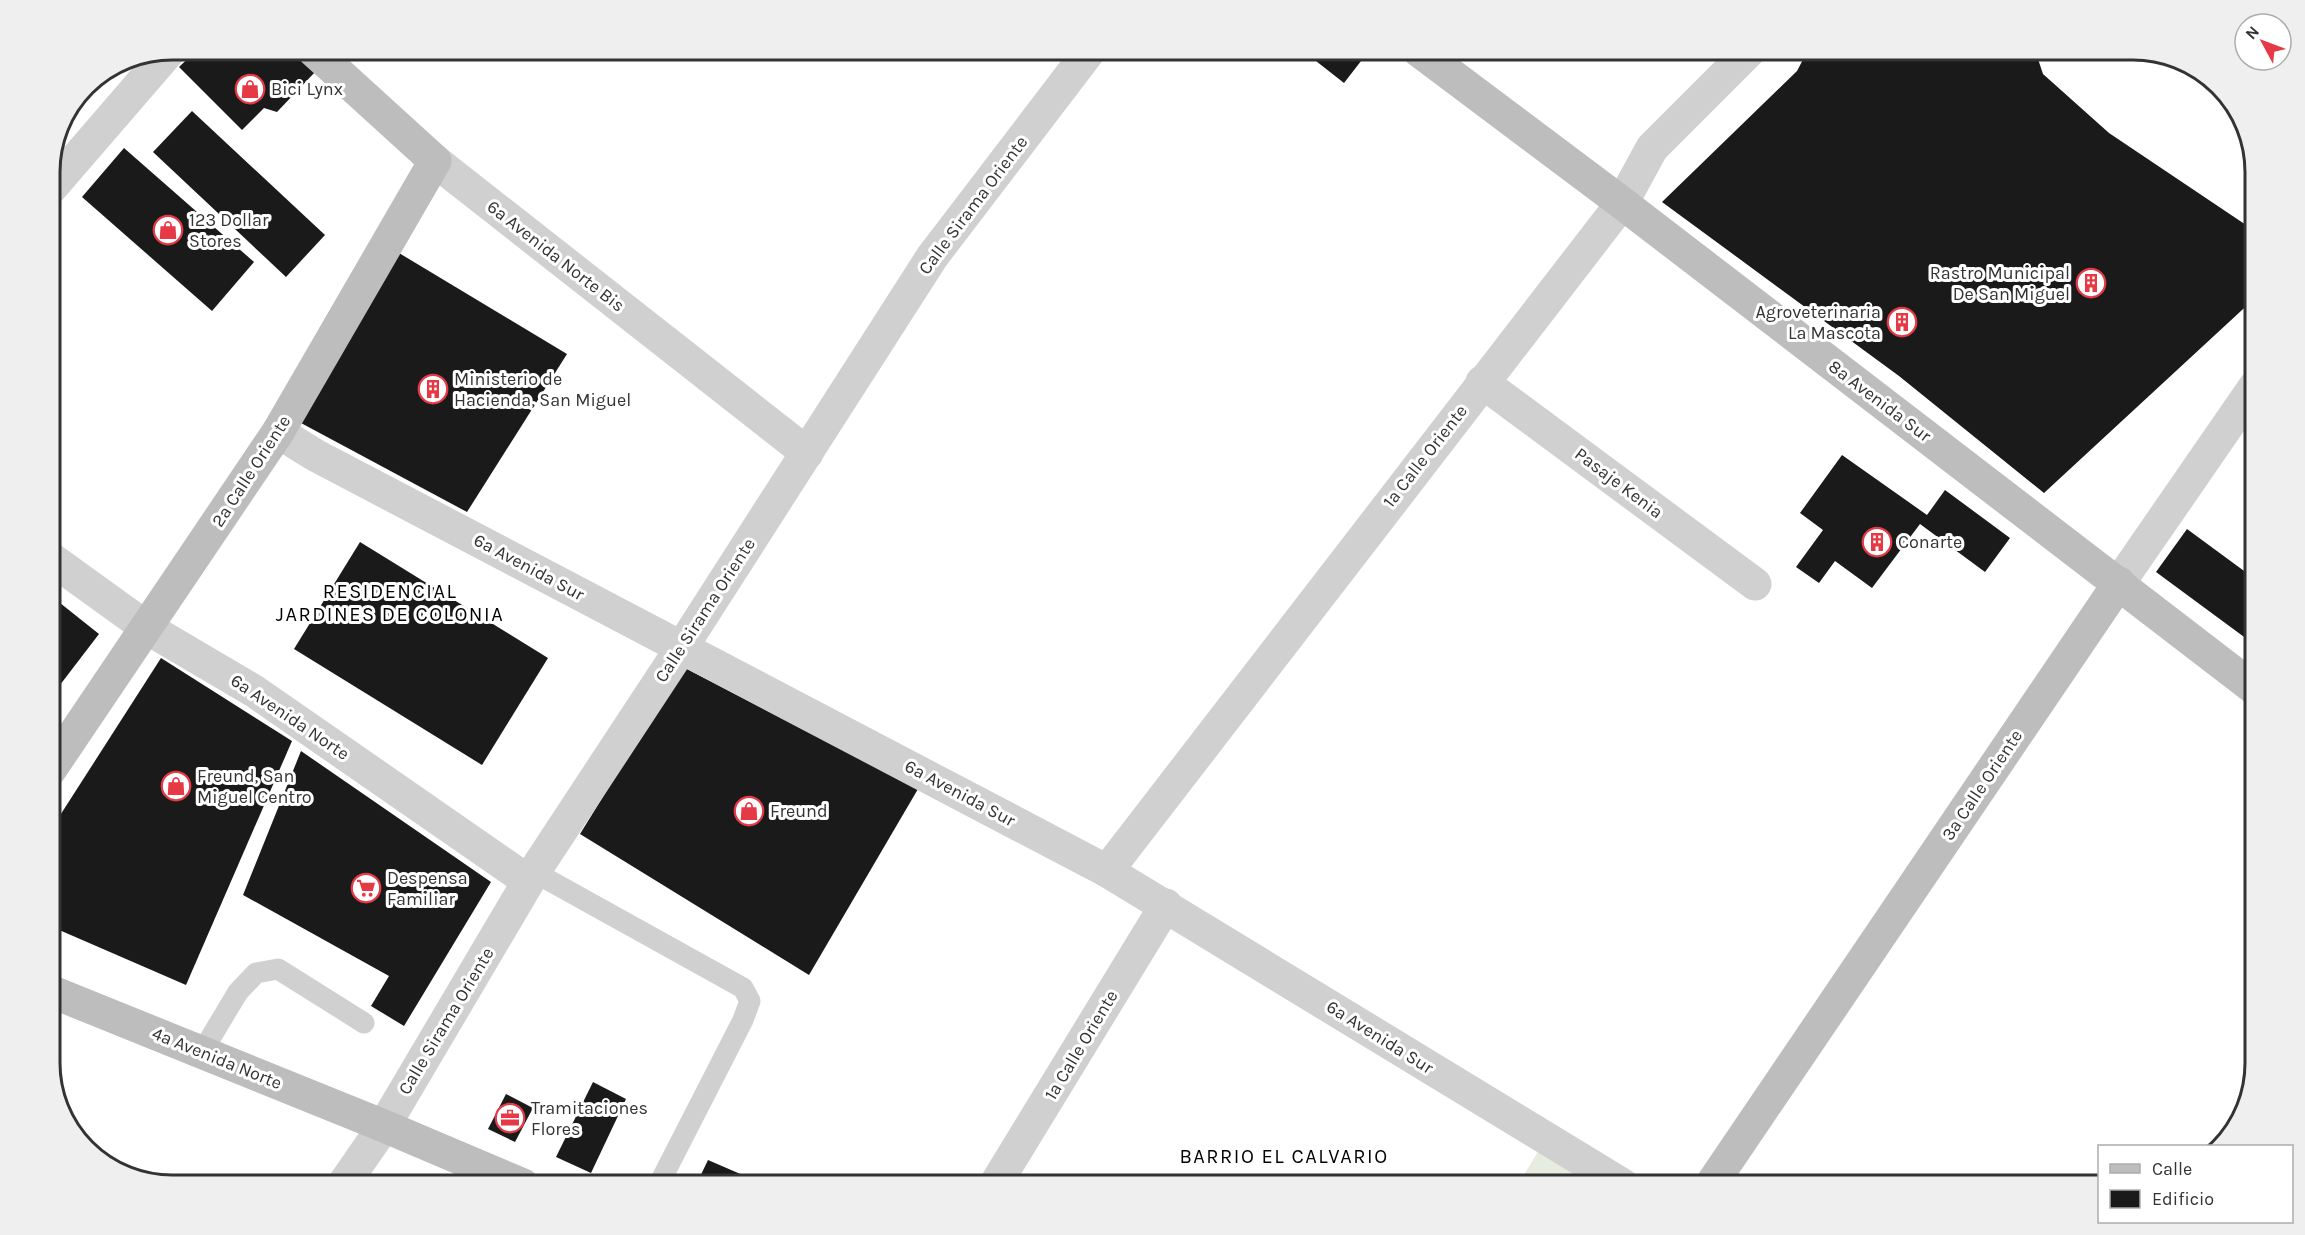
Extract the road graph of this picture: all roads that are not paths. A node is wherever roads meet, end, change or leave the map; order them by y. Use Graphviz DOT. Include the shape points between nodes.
graph roads {
  1 [pos="324,60"];
  2 [pos="1082,60"];
  3 [pos="1431,60"];
  4 [pos="1740,60"];
  5 [pos="161,61"];
  6 [pos="435,161"];
  7 [pos="60,177"];
  8 [pos="1622,203"];
  9 [pos="1482,382"];
  10 [pos="2245,400"];
  11 [pos="278,432"];
  12 [pos="807,453"];
  13 [pos="60,565"];
  14 [pos="1755,584"];
  15 [pos="2118,584"];
  16 [pos="147,628"];
  17 [pos="682,647"];
  18 [pos="2245,681"];
  19 [pos="60,755"];
  20 [pos="1107,871"];
  21 [pos="531,876"];
  22 [pos="1166,905"];
  23 [pos="60,994"];
  24 [pos="364,1023"];
  25 [pos="202,1052"];
  26 [pos="384,1126"];
  27 [pos="350,1175"];
  28 [pos="499,1175"];
  29 [pos="664,1175"];
  30 [pos="1001,1175"];
  31 [pos="1607,1175"];
  32 [pos="1718,1175"];
  1 -- 6 [label="street, 6a Avenida Norte Bis"];
  2 -- 12 [label="street, Calle Sirama Oriente" via="932,257"];
  3 -- 8 [label="street, 8a Avenida Sur"];
  4 -- 8 [label="street, 1a Calle Oriente" via="1652,148"];
  5 -- 7 [label="street"];
  6 -- 11 [label="street, 2a Calle Oriente"];
  6 -- 12 [label="street, 6a Avenida Norte Bis"];
  8 -- 9 [label="street, 1a Calle Oriente"];
  8 -- 15 [label="street, 8a Avenida Sur"];
  9 -- 14 [label="street, Pasaje Kenia"];
  9 -- 20 [label="street, 1a Calle Oriente"];
  10 -- 15 [label="street, 3a Calle Oriente"];
  11 -- 16 [label="street, 2a Calle Oriente"];
  11 -- 17 [label="street, 6a Avenida Sur"];
  12 -- 17 [label="street, Calle Sirama Oriente"];
  13 -- 16 [label="street, 6a Avenida Norte"];
  15 -- 18 [label="street, 8a Avenida Sur"];
  15 -- 32 [label="street, 3a Calle Oriente"];
  16 -- 19 [label="street, 2a Calle Oriente"];
  16 -- 21 [label="street, 6a Avenida Norte" via="254,691"];
  17 -- 20 [label="street, 6a Avenida Sur"];
  17 -- 21 [label="street, Calle Sirama Oriente"];
  20 -- 22 [label="street, 6a Avenida Sur"];
  21 -- 26 [label="street, Calle Sirama Oriente"];
  21 -- 29 [label="lane" via="743,988 750,1001 744,1020"];
  22 -- 30 [label="street, 1a Calle Oriente"];
  22 -- 31 [label="street, 6a Avenida Sur"];
  23 -- 25 [label="street, 4a Avenida Norte"];
  24 -- 25 [label="lane" via="278,969 256,973 238,992"];
  25 -- 26 [label="street, 4a Avenida Norte"];
  26 -- 27 [label="street, Calle Sirama Oriente"];
  26 -- 28 [label="street, 4a Avenida Norte"];
}
